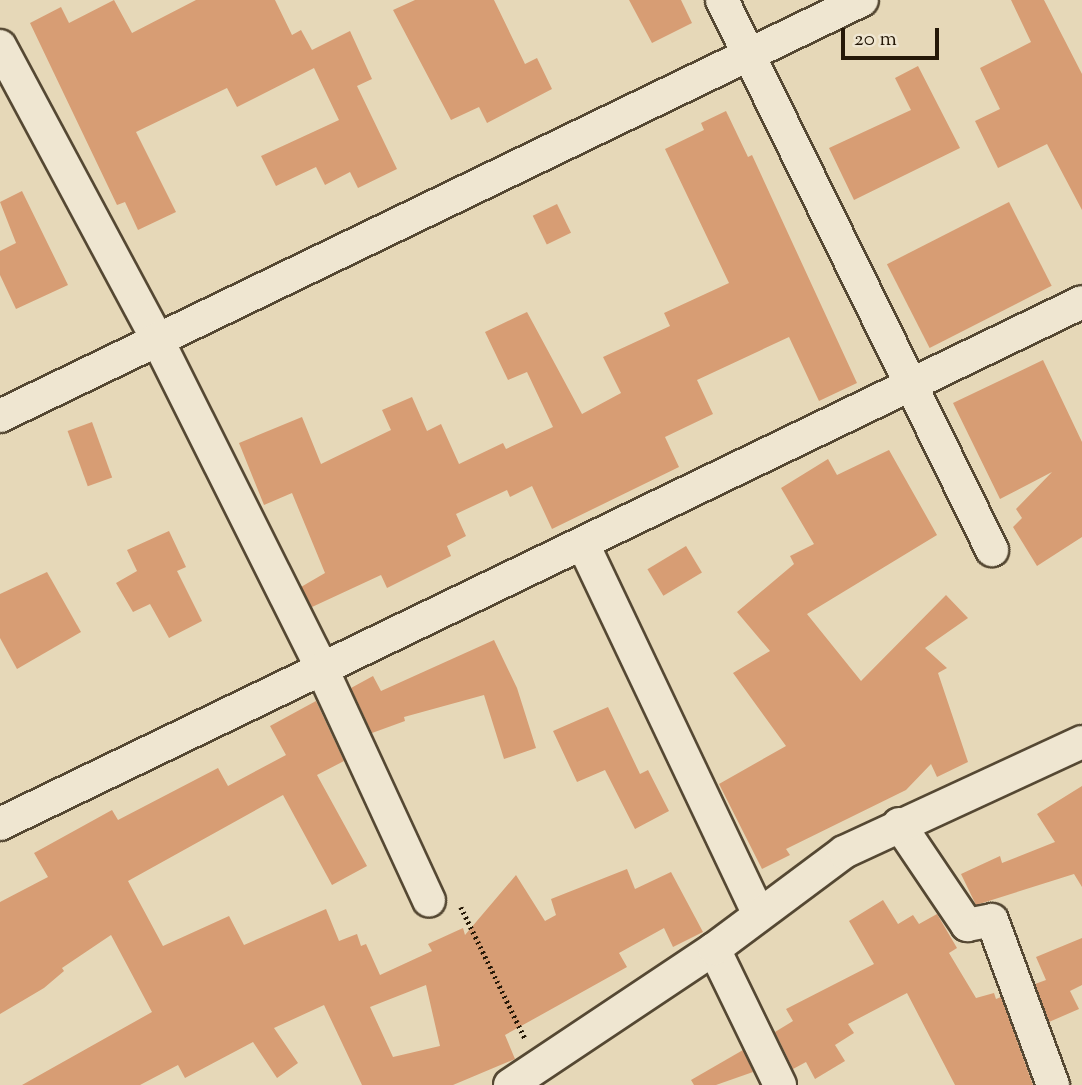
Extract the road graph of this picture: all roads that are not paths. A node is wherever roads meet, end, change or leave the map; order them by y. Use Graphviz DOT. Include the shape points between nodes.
graph roads {
  1 [pos="722,0"];
  2 [pos="862,0"];
  3 [pos="0,46"];
  4 [pos="749,57"];
  5 [pos="1082,302"];
  6 [pos="157,339"];
  7 [pos="910,385"];
  8 [pos="0,416"];
  9 [pos="583,544"];
  10 [pos="992,550"];
  11 [pos="322,669"];
  12 [pos="1081,745"];
  13 [pos="0,824"];
  14 [pos="899,824"];
  15 [pos="429,901"];
  16 [pos="758,913"];
  17 [pos="714,949"];
  18 [pos="510,1085"];
  19 [pos="780,1085"];
  20 [pos="1053,1085"];
  1 -- 4 [label="street"];
  2 -- 4 [label="street"];
  3 -- 6 [label="street"];
  4 -- 6 [label="street"];
  4 -- 7 [label="street"];
  5 -- 7 [label="street"];
  6 -- 8 [label="street"];
  6 -- 11 [label="street"];
  7 -- 9 [label="street"];
  7 -- 10 [label="street"];
  9 -- 11 [label="street"];
  9 -- 16 [label="street"];
  11 -- 13 [label="street"];
  11 -- 15 [label="street"];
  12 -- 14 [label="street"];
  14 -- 16 [label="street" via="844,852"];
  14 -- 20 [label="street" via="967,925 992,920"];
  16 -- 17 [label="street"];
  17 -- 18 [label="street"];
  17 -- 19 [label="street"];
}
